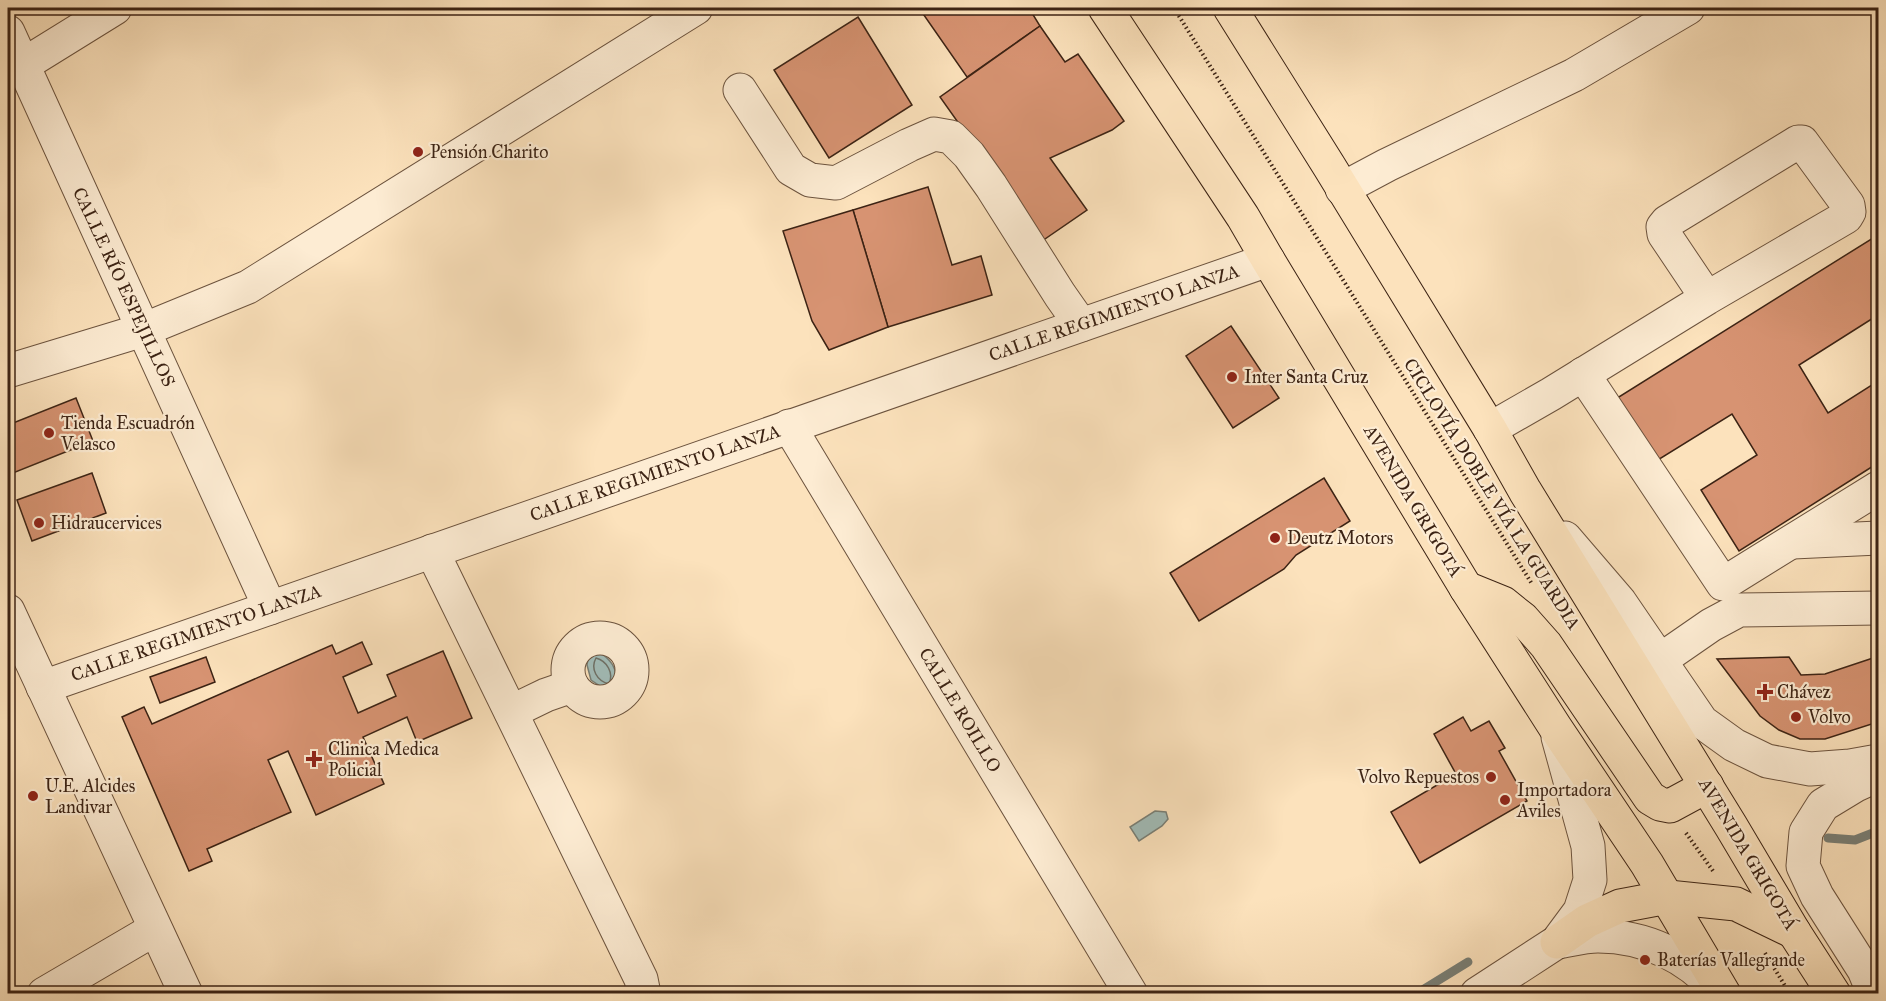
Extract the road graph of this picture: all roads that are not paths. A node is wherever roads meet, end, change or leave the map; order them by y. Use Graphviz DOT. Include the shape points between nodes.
graph roads {
  1 [pos="115,8"];
  2 [pos="1105,8"];
  3 [pos="1230,8"];
  4 [pos="1688,8"];
  5 [pos="682,11"];
  6 [pos="8,32"];
  7 [pos="23,65"];
  8 [pos="740,90"];
  9 [pos="1342,189"];
  10 [pos="1268,260"];
  11 [pos="1707,298"];
  12 [pos="1081,325"];
  13 [pos="143,330"];
  14 [pos="8,370"];
  15 [pos="1583,374"];
  16 [pos="789,426"];
  17 [pos="1490,429"];
  18 [pos="1878,488"];
  19 [pos="1878,538"];
  20 [pos="1791,542"];
  21 [pos="432,551"];
  22 [pos="1466,588"];
  23 [pos="1731,597"];
  24 [pos="270,608"];
  25 [pos="1878,608"];
  26 [pos="8,611"];
  27 [pos="1649,668"];
  28 [pos="572,686"];
  29 [pos="43,687"];
  30 [pos="511,712"];
  31 [pos="1555,727"];
  32 [pos="1878,761"];
  33 [pos="1878,775"];
  34 [pos="1707,786"];
  35 [pos="1668,897"];
  36 [pos="155,929"];
  37 [pos="1794,932"];
  38 [pos="1557,942"];
  39 [pos="44,993"];
  40 [pos="186,993"];
  41 [pos="644,993"];
  42 [pos="1131,993"];
  43 [pos="1477,993"];
  44 [pos="1722,993"];
  45 [pos="1834,993"];
  46 [pos="1874,993"];
  1 -- 7 [label="street"];
  2 -- 10 [label="main road, AVENIDA GRIGOTÁ"];
  3 -- 9 [label="main road, AVENIDA GRIGOTÁ"];
  4 -- 9 [label="street" via="1574,75"];
  5 -- 13 [label="street" via="248,286"];
  6 -- 7 [label="street, CALLE RÍO ESPEJILLOS"];
  7 -- 13 [label="street, CALLE RÍO ESPEJILLOS"];
  8 -- 12 [label="street" via="791,169 810,180 836,183 934,134 951,137 969,154"];
  9 -- 17 [label="main road, AVENIDA GRIGOTÁ"];
  10 -- 12 [label="street, CALLE REGIMIENTO LANZA"];
  10 -- 22 [label="main road, AVENIDA GRIGOTÁ"];
  11 -- 11 [label="street" via="1846,217 1848,205 1802,142 1663,227"];
  11 -- 15 [label="street"];
  12 -- 16 [label="street, CALLE REGIMIENTO LANZA"];
  13 -- 14 [label="street"];
  13 -- 24 [label="street, CALLE RÍO ESPEJILLOS"];
  15 -- 17 [label="street"];
  15 -- 23 [label="street"];
  16 -- 21 [label="street, CALLE REGIMIENTO LANZA"];
  16 -- 42 [label="street, CALLE ROILLO"];
  17 -- 27 [label="main road, AVENIDA GRIGOTÁ" via="1525,491"];
  18 -- 20 [label="street"];
  19 -- 20 [label="street"];
  20 -- 23 [label="street"];
  21 -- 24 [label="street, CALLE REGIMIENTO LANZA"];
  21 -- 30 [label="street"];
  22 -- 31 [label="main road, AVENIDA GRIGOTÁ"];
  22 -- 34 [label="main road" via="1503,603 1546,645 1650,798 1670,806"];
  23 -- 25 [label="street"];
  23 -- 27 [label="street" via="1718,621"];
  24 -- 29 [label="street, CALLE REGIMIENTO LANZA"];
  26 -- 29 [label="street"];
  27 -- 32 [label="street" via="1702,722 1734,745 1767,761 1810,769"];
  27 -- 34 [label="main road, AVENIDA GRIGOTÁ"];
  28 -- 30 [label="street"];
  29 -- 36 [label="street"];
  30 -- 41 [label="street" via="641,979"];
  31 -- 35 [label="main road, AVENIDA GRIGOTÁ"];
  31 -- 38 [label="street" via="1588,846 1590,880 1580,911"];
  33 -- 46 [label="street" via="1823,804 1806,832 1803,866"];
  34 -- 37 [label="main road, AVENIDA GRIGOTÁ"];
  35 -- 37 [label="main road" via="1736,904"];
  35 -- 38 [label="main road" via="1620,906 1587,921"];
  35 -- 44 [label="main road, AVENIDA GRIGOTÁ"];
  36 -- 39 [label="street"];
  36 -- 40 [label="street"];
  37 -- 45 [label="main road, AVENIDA GRIGOTÁ"];
  38 -- 43 [label="street"];
  38 -- 44 [label="street" via="1597,936 1638,940 1674,954 1706,976"];
}
